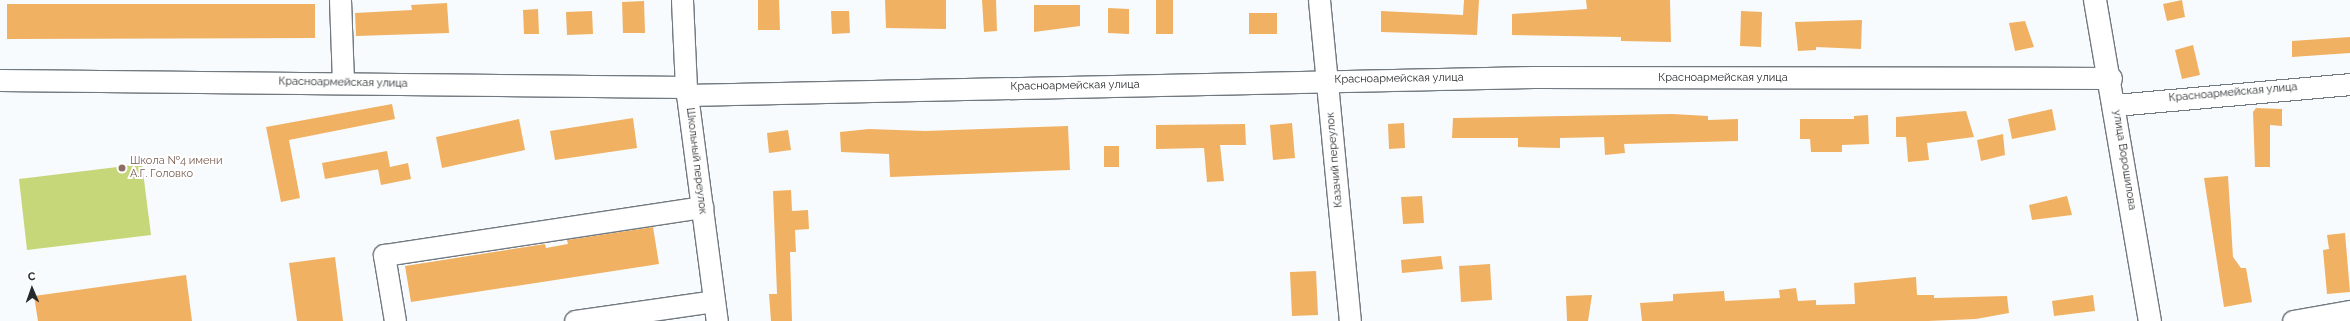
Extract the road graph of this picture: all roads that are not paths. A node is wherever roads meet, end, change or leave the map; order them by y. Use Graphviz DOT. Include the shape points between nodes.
graph roads {
  1 [pos="340,0"];
  2 [pos="682,0"];
  3 [pos="1319,0"];
  4 [pos="2095,0"];
  5 [pos="2111,78"];
  6 [pos="0,80"];
  7 [pos="1327,80"];
  8 [pos="343,83"];
  9 [pos="2350,84"];
  10 [pos="686,91"];
  11 [pos="2115,105"];
  12 [pos="702,207"];
  13 [pos="715,311"];
  14 [pos="2350,311"];
  15 [pos="395,321"];
  16 [pos="575,321"];
  17 [pos="1350,321"];
  18 [pos="2150,321"];
  19 [pos="2293,321"];
  1 -- 8 [label="street"];
  2 -- 10 [label="street, Школьный переулок"];
  3 -- 7 [label="street, Казачий переулок"];
  4 -- 5 [label="main road, улица Ворошилова"];
  5 -- 7 [label="street, Красноармейская улица"];
  5 -- 11 [label="main road, улица Ворошилова"];
  6 -- 8 [label="street, Красноармейская улица"];
  7 -- 10 [label="street, Красноармейская улица"];
  7 -- 17 [label="street, Казачий переулок"];
  8 -- 10 [label="street, Красноармейская улица"];
  9 -- 11 [label="street, Красноармейская улица"];
  10 -- 12 [label="street, Школьный переулок"];
  11 -- 18 [label="main road, улица Ворошилова"];
  12 -- 13 [label="street, Школьный переулок"];
  12 -- 15 [label="street" via="384,255"];
  13 -- 16 [label="street"];
  14 -- 19 [label="street"];
}
